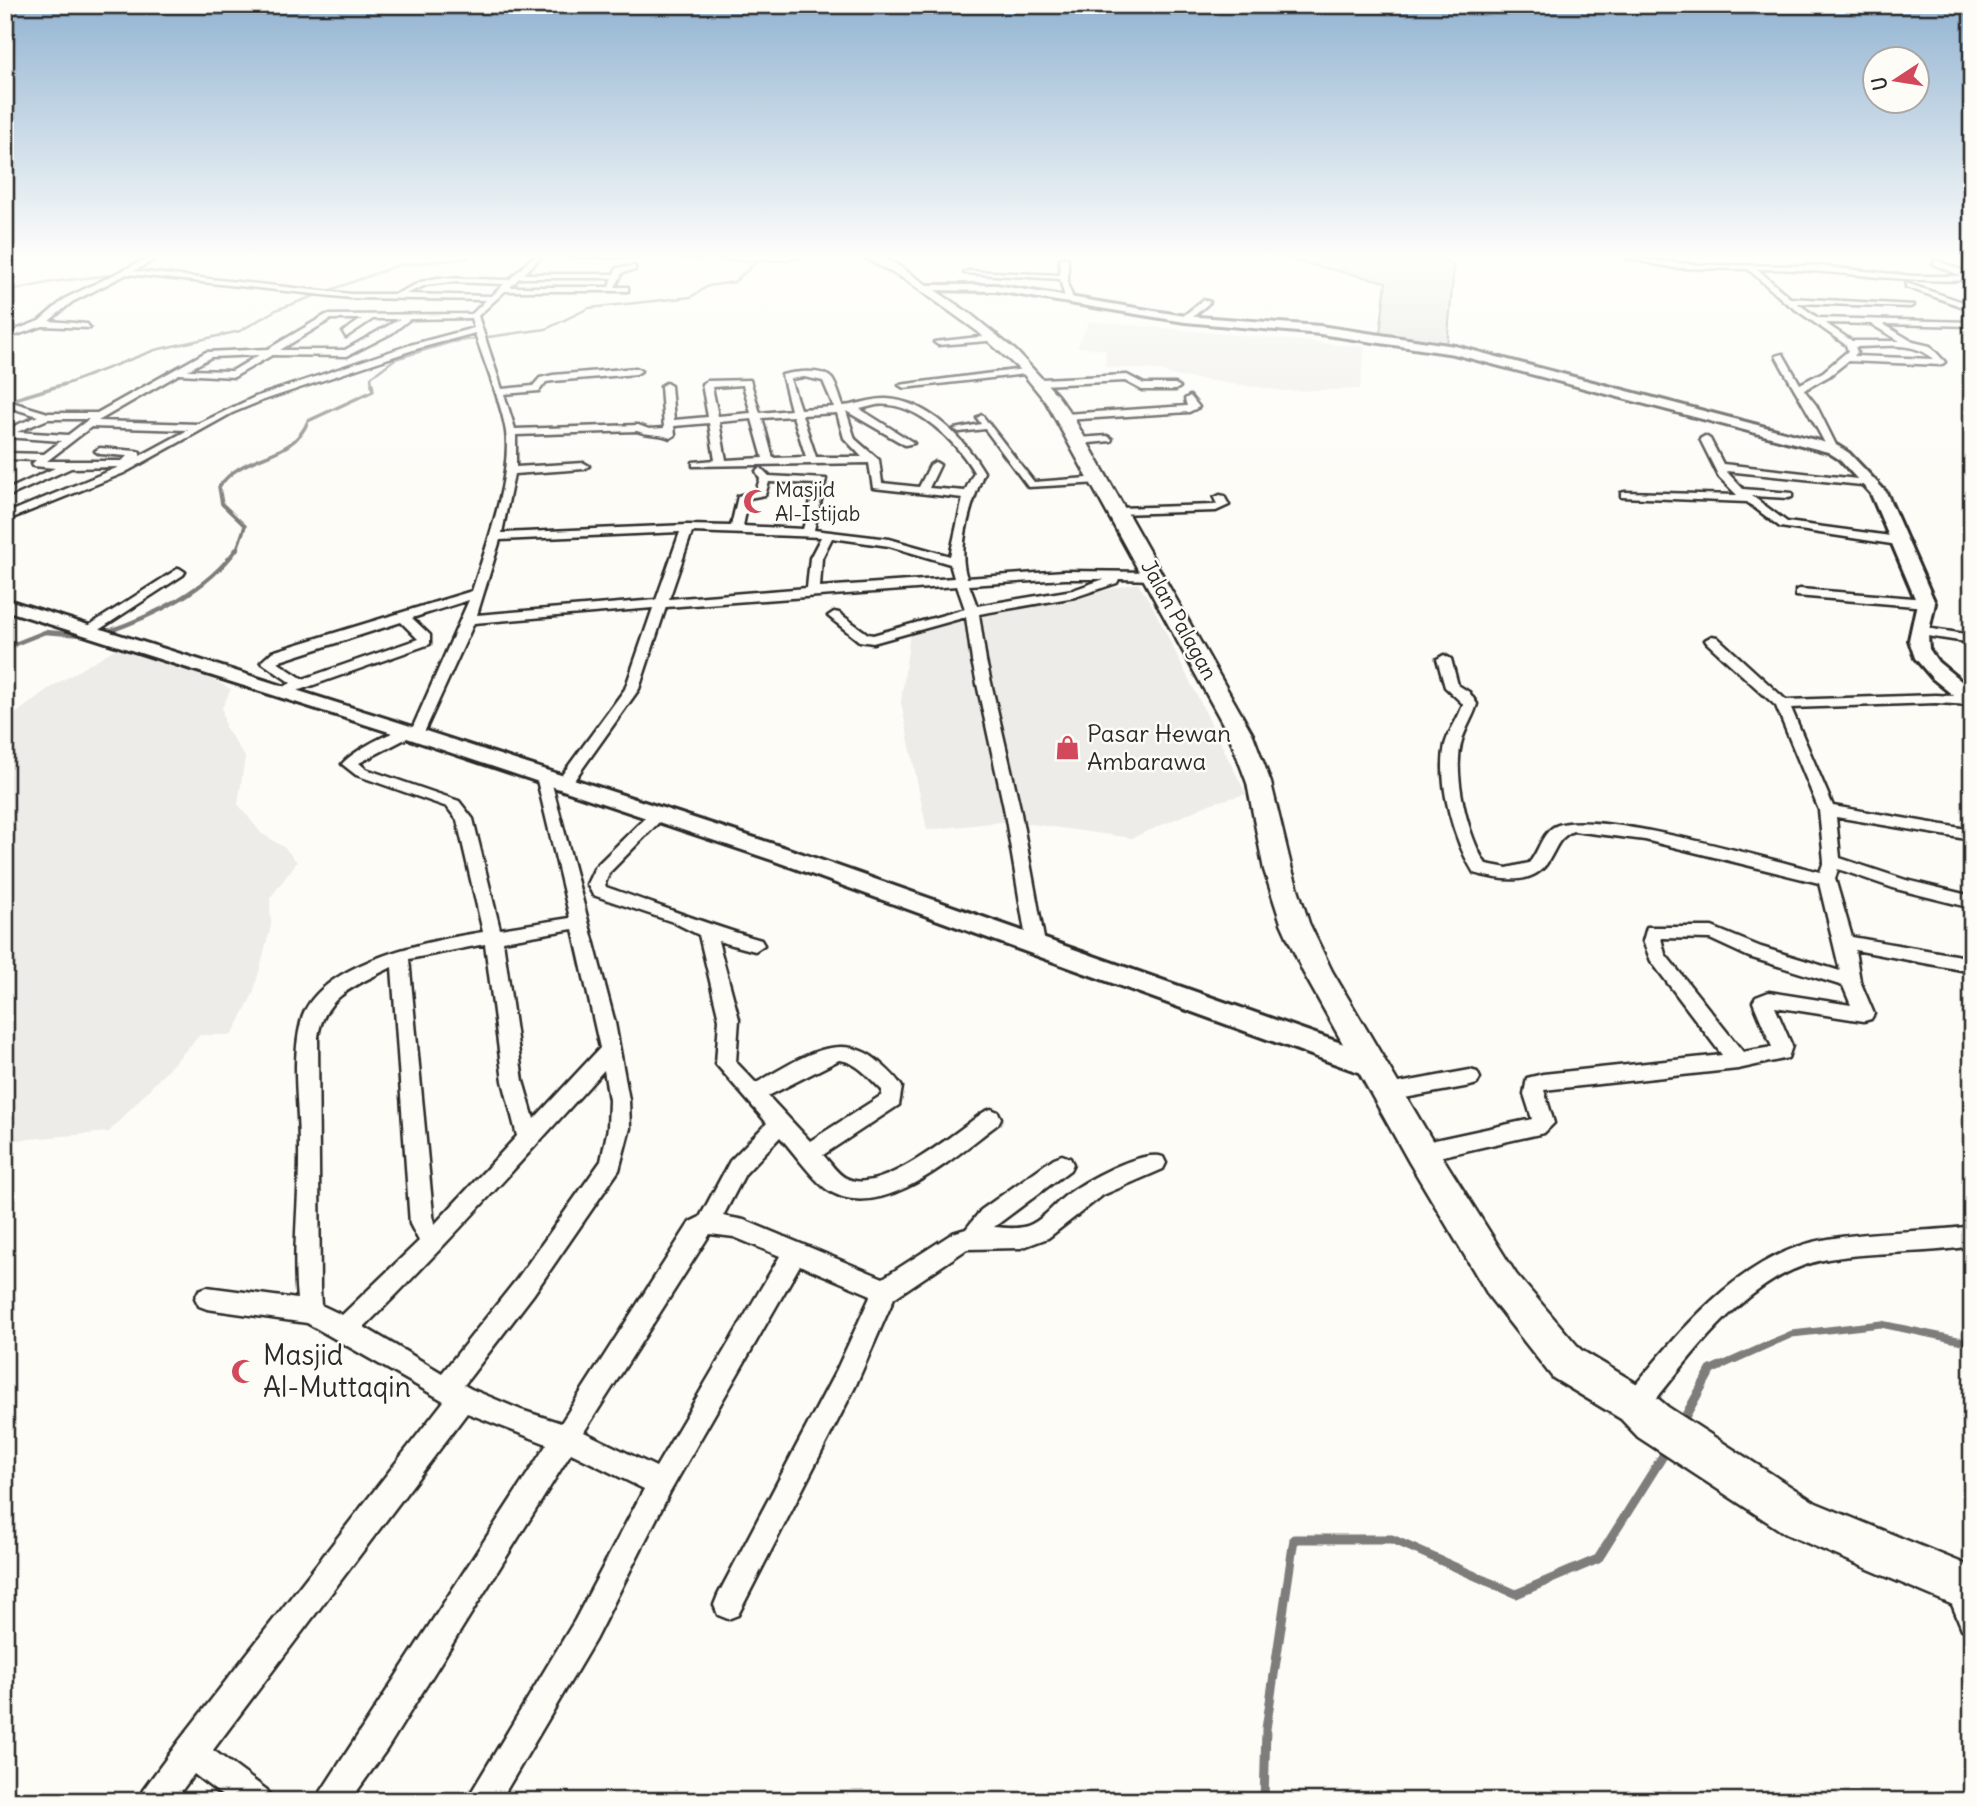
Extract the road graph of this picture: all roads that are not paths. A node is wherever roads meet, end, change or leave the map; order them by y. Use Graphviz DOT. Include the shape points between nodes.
graph roads {
  1 [pos="286,342"];
  2 [pos="367,342"];
  3 [pos="433,342"];
  4 [pos="481,342"];
  5 [pos="1002,342"];
  6 [pos="1407,342"];
  7 [pos="1907,342"];
  8 [pos="1850,344"];
  9 [pos="1910,344"];
  10 [pos="270,352"];
  11 [pos="347,353"];
  12 [pos="388,356"];
  13 [pos="1780,356"];
  14 [pos="1843,359"];
  15 [pos="937,366"];
  16 [pos="636,370"];
  17 [pos="181,372"];
  18 [pos="1036,377"];
  19 [pos="950,378"];
  20 [pos="904,385"];
  21 [pos="666,386"];
  22 [pos="1175,387"];
  23 [pos="1797,389"];
  24 [pos="499,392"];
  25 [pos="1190,400"];
  26 [pos="5,403"];
  27 [pos="846,409"];
  28 [pos="797,413"];
  29 [pos="47,416"];
  30 [pos="98,416"];
  31 [pos="755,416"];
  32 [pos="866,418"];
  33 [pos="1065,418"];
  34 [pos="714,419"];
  35 [pos="845,423"];
  36 [pos="88,424"];
  37 [pos="200,427"];
  38 [pos="5,428"];
  39 [pos="959,429"];
  40 [pos="19,430"];
  41 [pos="669,431"];
  42 [pos="511,432"];
  43 [pos="5,434"];
  44 [pos="69,438"];
  45 [pos="1107,439"];
  46 [pos="1705,439"];
  47 [pos="1079,441"];
  48 [pos="909,443"];
  49 [pos="1833,449"];
  50 [pos="100,451"];
  51 [pos="858,455"];
  52 [pos="5,456"];
  53 [pos="45,457"];
  54 [pos="811,460"];
  55 [pos="763,461"];
  56 [pos="721,463"];
  57 [pos="130,464"];
  58 [pos="697,464"];
  59 [pos="69,465"];
  60 [pos="935,465"];
  61 [pos="584,466"];
  62 [pos="1722,467"];
  63 [pos="509,471"];
  64 [pos="765,479"];
  65 [pos="1101,480"];
  66 [pos="1871,483"];
  67 [pos="922,492"];
  68 [pos="969,495"];
  69 [pos="1625,495"];
  70 [pos="1788,495"];
  71 [pos="1744,496"];
  72 [pos="5,497"];
  73 [pos="1220,498"];
  74 [pos="47,501"];
  75 [pos="1118,511"];
  76 [pos="1798,513"];
  77 [pos="5,518"];
  78 [pos="687,528"];
  79 [pos="736,530"];
  80 [pos="1810,530"];
  81 [pos="808,532"];
  82 [pos="828,534"];
  83 [pos="495,537"];
  84 [pos="1898,541"];
  85 [pos="955,562"];
  86 [pos="179,572"];
  87 [pos="1123,576"];
  88 [pos="1154,576"];
  89 [pos="962,582"];
  90 [pos="813,591"];
  91 [pos="479,593"];
  92 [pos="1800,593"];
  93 [pos="1926,603"];
  94 [pos="5,604"];
  95 [pos="660,604"];
  96 [pos="972,611"];
  97 [pos="834,616"];
  98 [pos="403,617"];
  99 [pos="469,620"];
  100 [pos="1919,631"];
  101 [pos="97,633"];
  102 [pos="1972,639"];
  103 [pos="1712,640"];
  104 [pos="1444,659"];
  105 [pos="292,687"];
  106 [pos="1972,701"];
  107 [pos="1782,704"];
  108 [pos="412,733"];
  109 [pos="554,780"];
  110 [pos="1827,810"];
  111 [pos="659,814"];
  112 [pos="1972,835"];
  113 [pos="1832,861"];
  114 [pos="1826,879"];
  115 [pos="1972,902"];
  116 [pos="581,922"];
  117 [pos="707,931"];
  118 [pos="493,937"];
  119 [pos="1844,942"];
  120 [pos="1036,944"];
  121 [pos="755,945"];
  122 [pos="400,955"];
  123 [pos="1972,965"];
  124 [pos="1851,981"];
  125 [pos="610,1050"];
  126 [pos="1738,1061"];
  127 [pos="1470,1078"];
  128 [pos="1379,1079"];
  129 [pos="753,1094"];
  130 [pos="991,1118"];
  131 [pos="782,1122"];
  132 [pos="528,1141"];
  133 [pos="1420,1152"];
  134 [pos="807,1154"];
  135 [pos="1155,1163"];
  136 [pos="1062,1164"];
  137 [pos="708,1224"];
  138 [pos="974,1236"];
  139 [pos="1972,1236"];
  140 [pos="432,1243"];
  141 [pos="794,1253"];
  142 [pos="885,1290"];
  143 [pos="207,1298"];
  144 [pos="310,1312"];
  145 [pos="345,1329"];
  146 [pos="454,1393"];
  147 [pos="1644,1413"];
  148 [pos="565,1437"];
  149 [pos="661,1483"];
  150 [pos="1967,1598"];
  151 [pos="728,1605"];
  152 [pos="190,1752"];
  153 [pos="154,1801"];
  154 [pos="256,1801"];
  155 [pos="331,1801"];
  156 [pos="482,1801"];
  1 -- 10 [label="street"];
  2 -- 11 [label="street"];
  3 -- 12 [label="street"];
  4 -- 24 [label="street"];
  5 -- 18 [label="main road, Jalan Palagan"];
  6 -- 49 [label="street" via="1455,349"];
  7 -- 9 [label="street"];
  8 -- 9 [label="street"];
  8 -- 14 [label="street" via="1853,352"];
  9 -- 14 [label="street" via="1927,348 1941,362"];
  10 -- 11 [label="street"];
  10 -- 17 [label="street" via="212,354"];
  10 -- 17 [label="street" via="234,374"];
  11 -- 12 [label="street"];
  12 -- 37 [label="street" via="258,399"];
  13 -- 23 [label="street"];
  14 -- 23 [label="street"];
  15 -- 19 [label="street"];
  16 -- 24 [label="street" via="553,378 536,388"];
  17 -- 30 [label="street"];
  18 -- 19 [label="street"];
  18 -- 22 [label="street" via="1127,378 1142,387"];
  18 -- 33 [label="main road, Jalan Palagan"];
  19 -- 20 [label="street"];
  21 -- 41 [label="street"];
  23 -- 49 [label="street" via="1811,405"];
  24 -- 42 [label="street"];
  25 -- 33 [label="street" via="1194,407 1189,410"];
  26 -- 29 [label="street"];
  27 -- 28 [label="street"];
  27 -- 28 [label="street" via="827,379 799,374 785,377"];
  27 -- 32 [label="street"];
  27 -- 35 [label="street"];
  27 -- 68 [label="street" via="896,403 943,430 965,450 979,472"];
  28 -- 31 [label="street"];
  28 -- 54 [label="street"];
  29 -- 30 [label="street"];
  29 -- 40 [label="street"];
  30 -- 36 [label="street"];
  31 -- 34 [label="street"];
  31 -- 34 [label="street" via="747,382 707,384"];
  31 -- 55 [label="street"];
  32 -- 35 [label="street"];
  32 -- 48 [label="street"];
  33 -- 47 [label="main road, Jalan Palagan"];
  34 -- 41 [label="street"];
  34 -- 56 [label="street"];
  35 -- 51 [label="street"];
  36 -- 37 [label="street"];
  36 -- 44 [label="street"];
  37 -- 57 [label="street"];
  38 -- 40 [label="street"];
  39 -- 65 [label="street" via="984,422 1032,485"];
  40 -- 43 [label="street"];
  41 -- 42 [label="street"];
  42 -- 63 [label="street"];
  43 -- 44 [label="street"];
  44 -- 53 [label="street"];
  45 -- 47 [label="street"];
  46 -- 62 [label="street"];
  47 -- 65 [label="main road, Jalan Palagan"];
  49 -- 66 [label="street"];
  50 -- 57 [label="street" via="136,454"];
  51 -- 54 [label="street"];
  51 -- 67 [label="street" via="878,466 877,486"];
  52 -- 53 [label="street"];
  53 -- 59 [label="street" via="37,464"];
  54 -- 55 [label="street"];
  55 -- 56 [label="street"];
  55 -- 64 [label="street"];
  56 -- 58 [label="street"];
  57 -- 59 [label="street"];
  57 -- 74 [label="street"];
  59 -- 72 [label="street"];
  60 -- 67 [label="street"];
  61 -- 63 [label="street"];
  62 -- 66 [label="street"];
  62 -- 71 [label="street" via="1724,477"];
  63 -- 83 [label="street"];
  64 -- 79 [label="street" via="760,494 744,496"];
  64 -- 81 [label="street" via="822,481"];
  65 -- 75 [label="main road, Jalan Palagan"];
  66 -- 84 [label="street"];
  67 -- 68 [label="street"];
  68 -- 85 [label="street"];
  69 -- 71 [label="street"];
  70 -- 71 [label="street"];
  71 -- 80 [label="street" via="1784,525"];
  72 -- 74 [label="street"];
  73 -- 75 [label="street" via="1223,505 1216,508"];
  74 -- 77 [label="street"];
  75 -- 88 [label="main road, Jalan Palagan"];
  76 -- 80 [label="street"];
  78 -- 79 [label="street"];
  78 -- 83 [label="street"];
  78 -- 95 [label="street"];
  79 -- 81 [label="street"];
  80 -- 84 [label="street"];
  81 -- 82 [label="street"];
  82 -- 85 [label="street" via="890,540"];
  82 -- 90 [label="street" via="816,558"];
  83 -- 91 [label="street"];
  84 -- 93 [label="street"];
  85 -- 89 [label="street"];
  86 -- 101 [label="street"];
  87 -- 88 [label="street"];
  87 -- 89 [label="street"];
  87 -- 96 [label="street" via="1075,593"];
  88 -- 128 [label="main road, Jalan Palagan" via="1241,735 1259,783 1295,923"];
  89 -- 90 [label="street"];
  89 -- 96 [label="street"];
  90 -- 95 [label="street"];
  91 -- 98 [label="street"];
  91 -- 99 [label="street"];
  92 -- 93 [label="street"];
  93 -- 100 [label="street" via="1927,615"];
  94 -- 101 [label="street"];
  95 -- 99 [label="street"];
  95 -- 109 [label="street" via="632,689"];
  96 -- 97 [label="street" via="873,639 864,638"];
  96 -- 120 [label="street"];
  98 -- 105 [label="street" via="425,641"];
  98 -- 105 [label="street" via="277,655 268,662"];
  99 -- 108 [label="street"];
  100 -- 102 [label="street"];
  100 -- 106 [label="street" via="1922,655"];
  101 -- 105 [label="street"];
  103 -- 107 [label="street"];
  104 -- 114 [label="street" via="1452,687 1470,704 1452,750 1464,843 1480,869 1517,875 1534,870 1553,835 1571,826 1645,835"];
  105 -- 108 [label="street"];
  106 -- 107 [label="street"];
  107 -- 110 [label="street"];
  108 -- 109 [label="street"];
  108 -- 118 [label="street" via="356,757 351,767 460,810"];
  109 -- 111 [label="street"];
  109 -- 116 [label="street"];
  110 -- 112 [label="street"];
  110 -- 113 [label="street"];
  111 -- 117 [label="street" via="601,871 596,884 599,891"];
  111 -- 120 [label="street"];
  113 -- 114 [label="street"];
  113 -- 115 [label="street"];
  114 -- 119 [label="street"];
  116 -- 118 [label="street"];
  116 -- 125 [label="street"];
  117 -- 121 [label="street"];
  117 -- 129 [label="street" via="729,1019 726,1064"];
  118 -- 122 [label="street"];
  118 -- 132 [label="street" via="513,1081"];
  119 -- 123 [label="street"];
  119 -- 124 [label="street"];
  120 -- 128 [label="street"];
  122 -- 140 [label="street" via="421,1224"];
  122 -- 144 [label="street" via="319,1004 308,1030 306,1279"];
  124 -- 126 [label="street" via="1864,1014 1769,999 1763,1002 1781,1053"];
  124 -- 126 [label="street" via="1755,952 1712,933 1653,931 1657,956"];
  125 -- 132 [label="street"];
  125 -- 146 [label="street" via="620,1128 611,1164"];
  126 -- 133 [label="street" via="1534,1084 1543,1123"];
  127 -- 128 [label="street"];
  128 -- 133 [label="main road, Jalan Palagan"];
  129 -- 131 [label="street"];
  129 -- 134 [label="street" via="841,1051 853,1052 892,1087 892,1099"];
  130 -- 134 [label="street" via="914,1172 862,1192 837,1185"];
  131 -- 134 [label="street"];
  131 -- 137 [label="street" via="752,1147 726,1182"];
  132 -- 140 [label="street"];
  133 -- 147 [label="main road, Jalan Palagan" via="1503,1286 1567,1364"];
  135 -- 138 [label="street" via="1113,1176 1039,1232 1010,1240"];
  136 -- 138 [label="street" via="989,1217"];
  137 -- 141 [label="street" via="736,1227"];
  137 -- 148 [label="street" via="689,1240"];
  138 -- 142 [label="street"];
  139 -- 147 [label="street" via="1824,1249 1785,1260 1752,1280 1687,1345"];
  140 -- 145 [label="street"];
  141 -- 142 [label="street"];
  141 -- 149 [label="street"];
  142 -- 151 [label="street" via="846,1378"];
  143 -- 144 [label="street"];
  144 -- 145 [label="street"];
  145 -- 146 [label="street"];
  146 -- 148 [label="street" via="520,1423"];
  146 -- 152 [label="street"];
  147 -- 150 [label="main road, Jalan Palagan" via="1801,1519"];
  148 -- 149 [label="street"];
  148 -- 155 [label="street" via="376,1738"];
  149 -- 156 [label="street" via="585,1630"];
  152 -- 153 [label="street"];
  152 -- 154 [label="street"];
}
